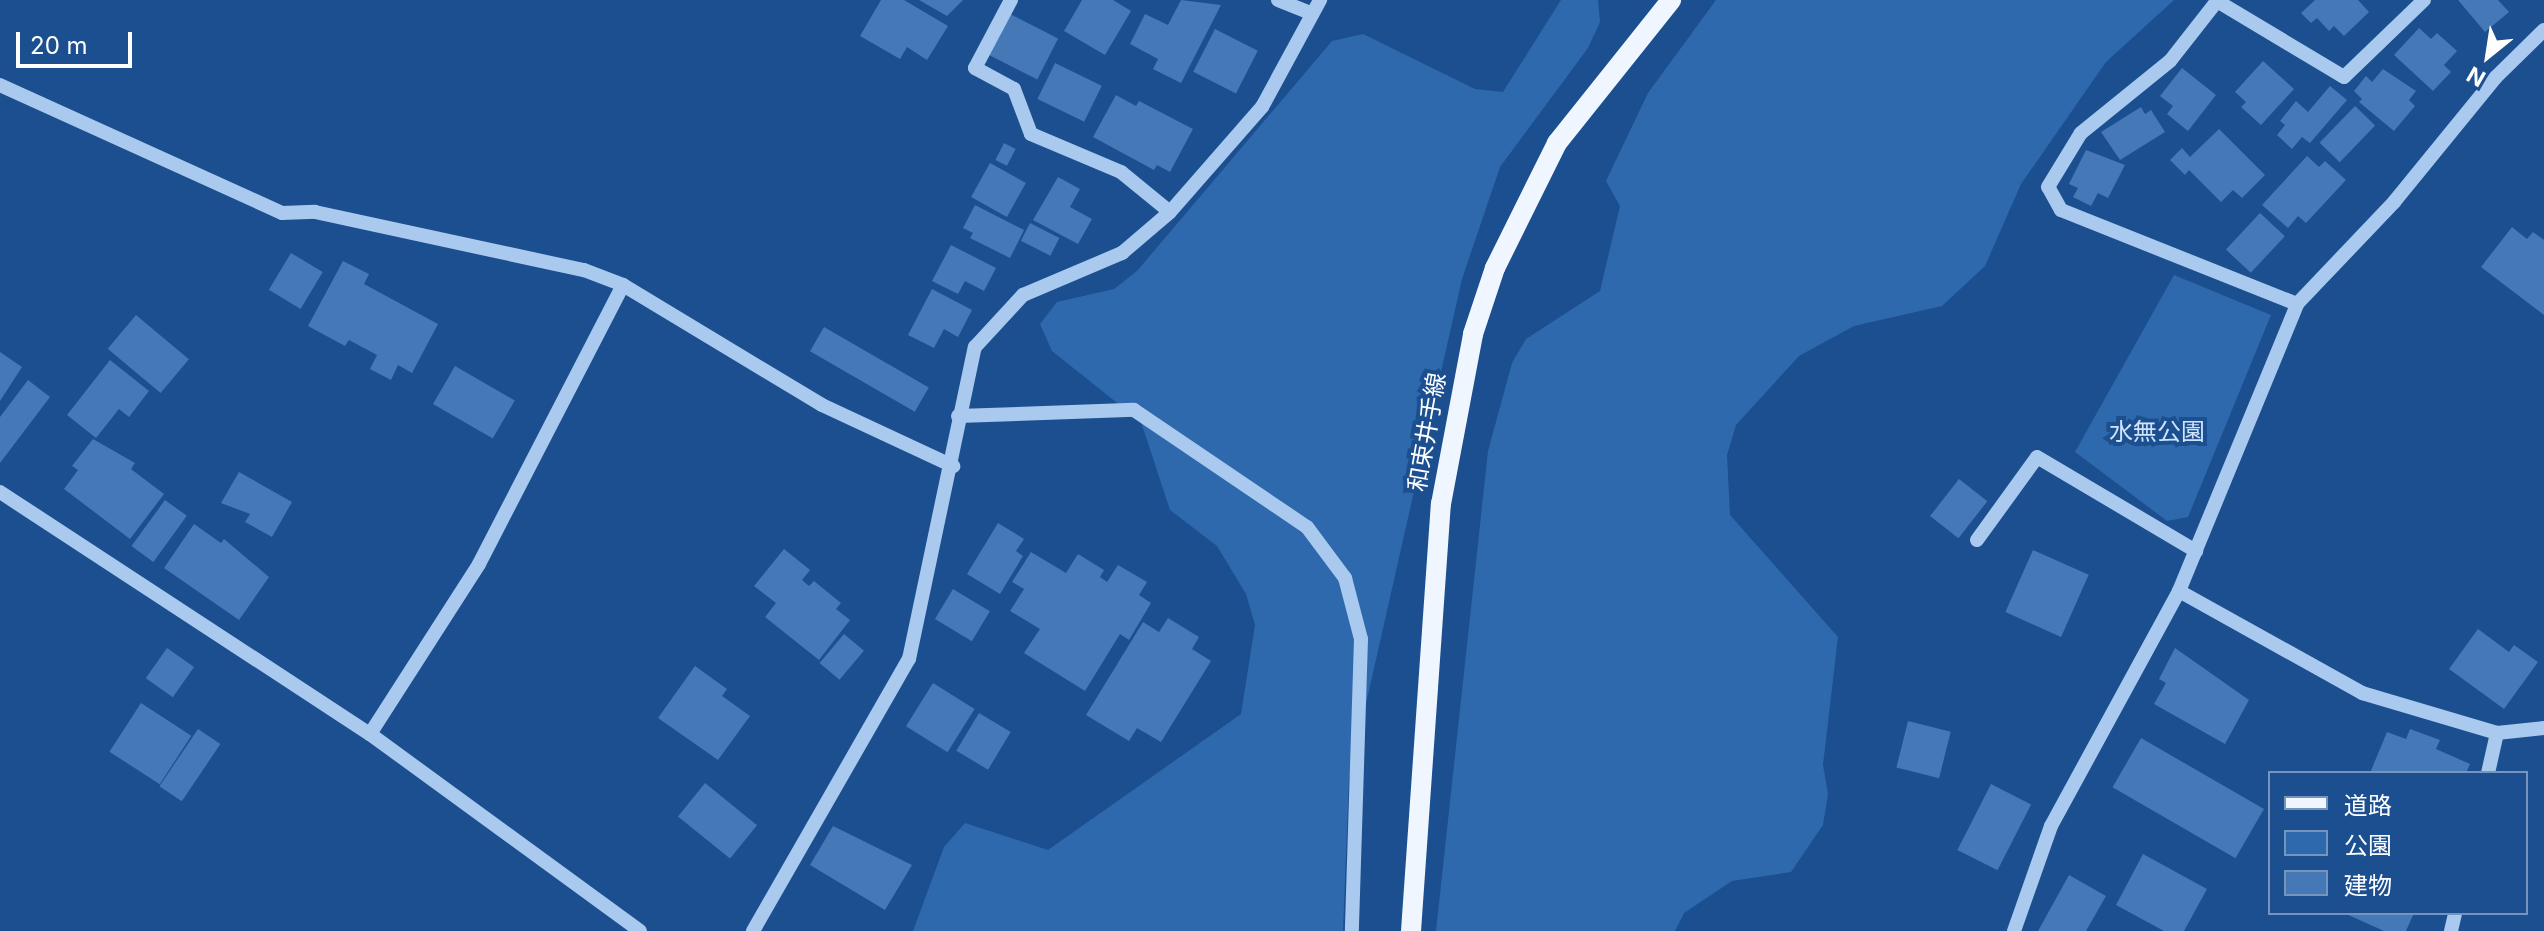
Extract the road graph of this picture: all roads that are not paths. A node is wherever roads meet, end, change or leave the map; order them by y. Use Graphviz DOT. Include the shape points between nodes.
graph roads {
  1 [pos="1011,0"];
  2 [pos="1278,0"];
  3 [pos="1320,0"];
  4 [pos="1671,0"];
  5 [pos="2424,0"];
  6 [pos="2217,1"];
  7 [pos="1312,14"];
  8 [pos="2544,30"];
  9 [pos="0,85"];
  10 [pos="1170,212"];
  11 [pos="623,285"];
  12 [pos="2297,304"];
  13 [pos="958,416"];
  14 [pos="953,466"];
  15 [pos="0,492"];
  16 [pos="1977,540"];
  17 [pos="2196,551"];
  18 [pos="2179,591"];
  19 [pos="2544,728"];
  20 [pos="2497,733"];
  21 [pos="370,734"];
  22 [pos="2488,771"];
  23 [pos="640,931"];
  24 [pos="753,931"];
  25 [pos="1352,931"];
  26 [pos="1411,931"];
  27 [pos="2014,931"];
  1 -- 10 [label="street" via="975,68 1014,89 1031,134 1121,172"];
  2 -- 7 [label="street"];
  3 -- 7 [label="street"];
  4 -- 26 [label="main road, 和束井手線" via="1557,143 1495,268 1473,334 1453,418 1441,504"];
  5 -- 6 [label="street" via="2344,77"];
  6 -- 12 [label="street" via="2170,61 2081,133 2048,187 2061,210"];
  7 -- 10 [label="street" via="1262,107"];
  8 -- 12 [label="street" via="2496,77 2394,202"];
  9 -- 11 [label="street" via="282,213 315,212 584,270"];
  10 -- 13 [label="street" via="1122,253 1023,295 975,347"];
  11 -- 14 [label="street" via="822,405"];
  11 -- 21 [label="street" via="479,564"];
  12 -- 17 [label="street"];
  13 -- 14 [label="street"];
  13 -- 25 [label="street" via="1134,410 1307,527 1345,578 1361,639"];
  14 -- 24 [label="street" via="909,659"];
  15 -- 21 [label="street"];
  16 -- 17 [label="street" via="2037,457"];
  17 -- 18 [label="street"];
  18 -- 20 [label="street" via="2362,693"];
  18 -- 27 [label="street" via="2051,826"];
  19 -- 20 [label="street"];
  20 -- 22 [label="street"];
  21 -- 23 [label="street"];
}
